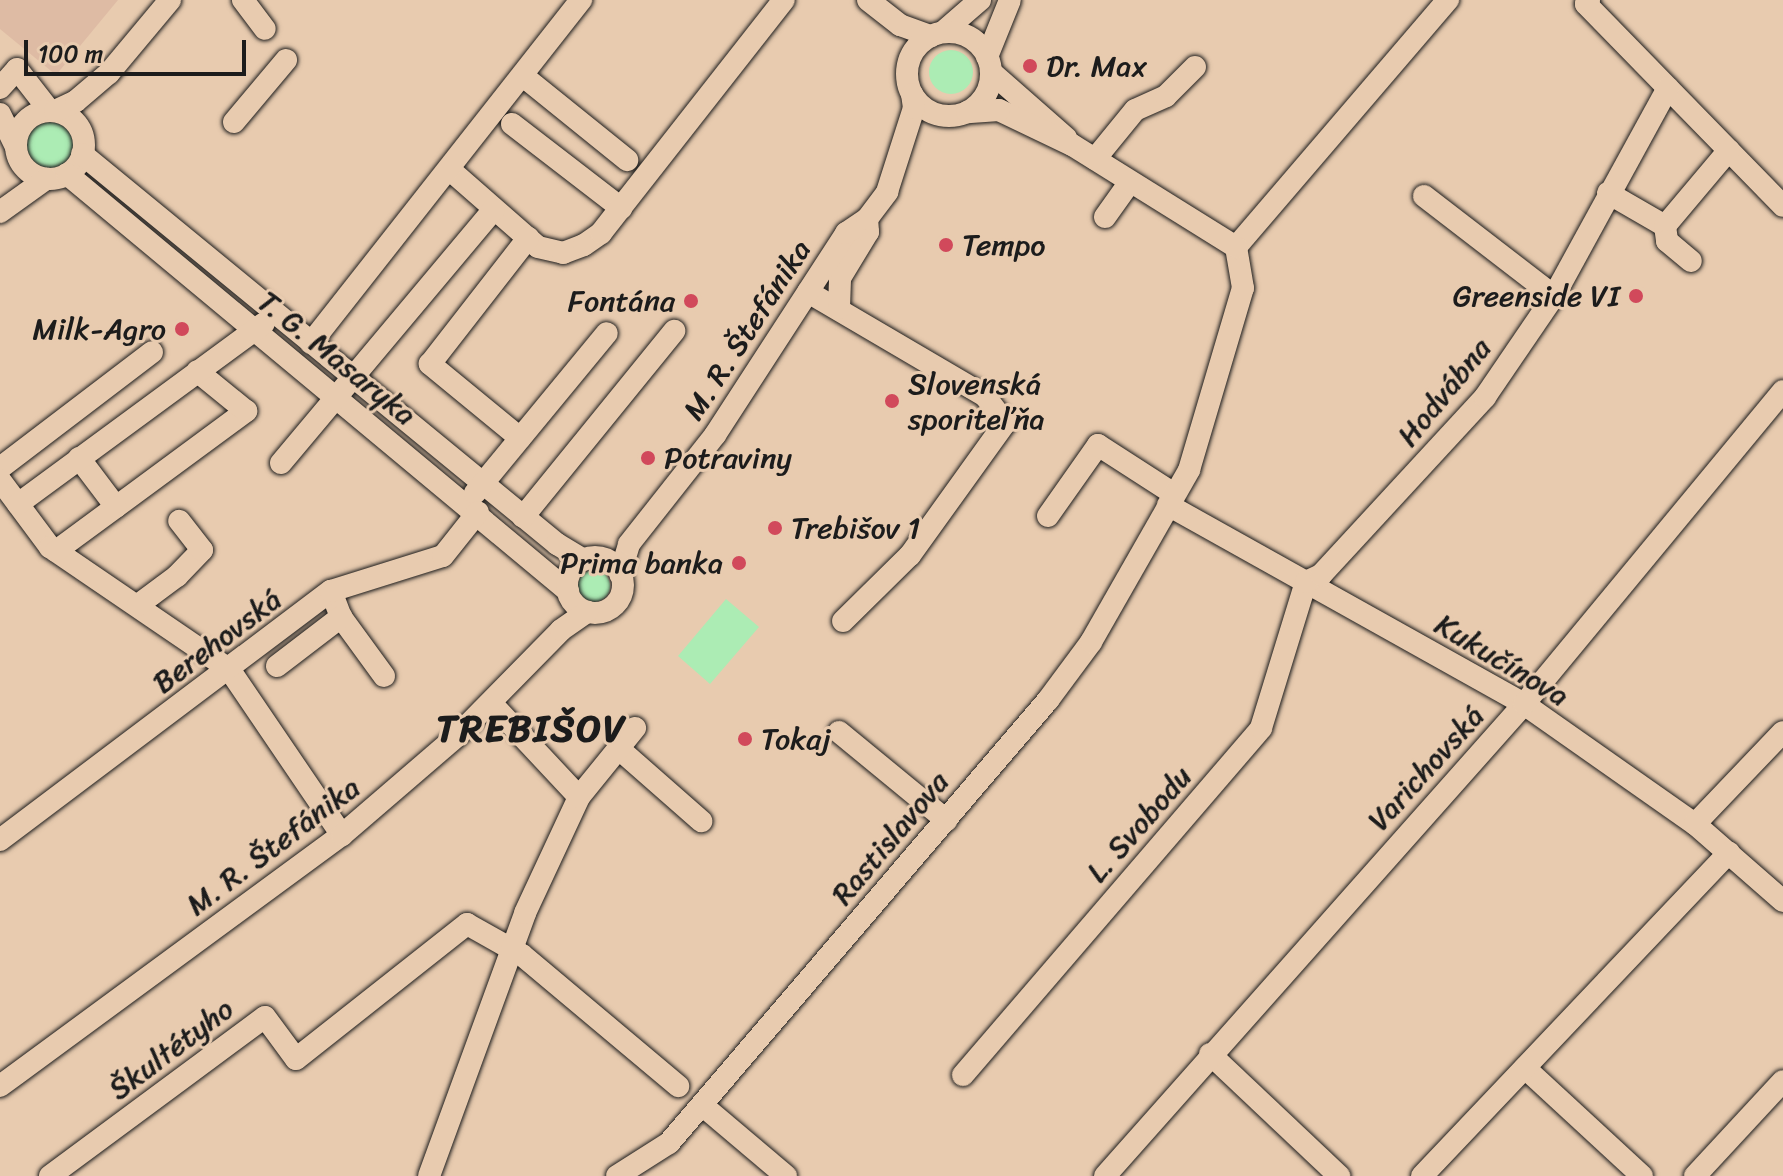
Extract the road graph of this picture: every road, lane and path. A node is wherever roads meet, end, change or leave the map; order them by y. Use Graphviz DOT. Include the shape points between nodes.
graph roads {
  1 [pos="170,0"];
  2 [pos="243,0"];
  3 [pos="581,0"];
  4 [pos="784,0"];
  5 [pos="868,0"];
  6 [pos="980,0"];
  7 [pos="1010,0"];
  8 [pos="1448,0"];
  9 [pos="1589,0"];
  10 [pos="900,25"];
  11 [pos="265,29"];
  12 [pos="937,34"];
  13 [pos="911,56"];
  14 [pos="286,60"];
  15 [pos="989,65"];
  16 [pos="1195,67"];
  17 [pos="109,73"];
  18 [pos="523,76"];
  19 [pos="0,88"];
  20 [pos="1668,88"];
  21 [pos="912,94"];
  22 [pos="0,102"];
  23 [pos="0,114"];
  24 [pos="40,114"];
  25 [pos="956,114"];
  26 [pos="234,122"];
  27 [pos="512,124"];
  28 [pos="80,128"];
  29 [pos="904,145"];
  30 [pos="1072,145"];
  31 [pos="1729,150"];
  32 [pos="18,153"];
  33 [pos="82,154"];
  34 [pos="1095,159"];
  35 [pos="627,160"];
  36 [pos="449,169"];
  37 [pos="56,176"];
  38 [pos="1130,182"];
  39 [pos="1608,193"];
  40 [pos="1424,196"];
  41 [pos="0,203"];
  42 [pos="1783,206"];
  43 [pos="621,208"];
  44 [pos="494,209"];
  45 [pos="0,212"];
  46 [pos="1105,217"];
  47 [pos="867,219"];
  48 [pos="1665,226"];
  49 [pos="528,238"];
  50 [pos="1236,247"];
  51 [pos="1691,261"];
  52 [pos="840,278"];
  53 [pos="808,292"];
  54 [pos="1554,296"];
  55 [pos="839,308"];
  56 [pos="272,312"];
  57 [pos="257,331"];
  58 [pos="674,331"];
  59 [pos="607,333"];
  60 [pos="311,343"];
  61 [pos="152,352"];
  62 [pos="197,371"];
  63 [pos="356,379"];
  64 [pos="1783,391"];
  65 [pos="339,399"];
  66 [pos="520,438"];
  67 [pos="79,458"];
  68 [pos="281,463"];
  69 [pos="0,468"];
  70 [pos="0,480"];
  71 [pos="483,484"];
  72 [pos="1171,499"];
  73 [pos="18,504"];
  74 [pos="116,507"];
  75 [pos="472,508"];
  76 [pos="1048,516"];
  77 [pos="523,517"];
  78 [pos="179,521"];
  79 [pos="629,544"];
  80 [pos="56,551"];
  81 [pos="592,559"];
  82 [pos="620,574"];
  83 [pos="1306,582"];
  84 [pos="331,591"];
  85 [pos="575,601"];
  86 [pos="138,605"];
  87 [pos="341,617"];
  88 [pos="843,621"];
  89 [pos="277,666"];
  90 [pos="229,669"];
  91 [pos="384,676"];
  92 [pos="492,704"];
  93 [pos="1524,704"];
  94 [pos="635,728"];
  95 [pos="839,732"];
  96 [pos="1783,732"];
  97 [pos="618,748"];
  98 [pos="579,797"];
  99 [pos="946,820"];
  100 [pos="701,821"];
  101 [pos="1695,824"];
  102 [pos="342,835"];
  103 [pos="0,840"];
  104 [pos="1729,853"];
  105 [pos="1783,901"];
  106 [pos="510,947"];
  107 [pos="1210,1054"];
  108 [pos="1525,1068"];
  109 [pos="963,1075"];
  110 [pos="1783,1081"];
  111 [pos="0,1086"];
  112 [pos="678,1086"];
  113 [pos="702,1105"];
  114 [pos="1113,1173"];
  115 [pos="50,1176"];
  116 [pos="429,1176"];
  117 [pos="617,1176"];
  118 [pos="786,1176"];
  119 [pos="1339,1176"];
  120 [pos="1422,1176"];
  121 [pos="1642,1176"];
  122 [pos="1695,1176"];
  1 -- 17 [label="street"];
  2 -- 11 [label="street"];
  3 -- 18 [label="street"];
  4 -- 43 [label="street"];
  5 -- 10 [label="street"];
  6 -- 12 [label="street"];
  7 -- 15 [label="street"];
  8 -- 50 [label="street"];
  9 -- 20 [label="street" via="1586,4"];
  10 -- 12 [label="street"];
  10 -- 13 [label="street"];
  12 -- 13 [label="street"];
  12 -- 15 [label="street" via="972,39"];
  13 -- 21 [label="street" via="907,73"];
  14 -- 26 [label="street"];
  15 -- 25 [label="street" via="986,93"];
  15 -- 30 [label="street"];
  16 -- 34 [label="street" via="1166,96 1135,110"];
  17 -- 24 [label="street" via="76,101"];
  17 -- 28 [label="street"];
  18 -- 35 [label="street"];
  18 -- 36 [label="street"];
  19 -- 24 [label="street" via="17,69"];
  20 -- 31 [label="street"];
  20 -- 39 [label="street, Hodvábna"];
  21 -- 25 [label="street" via="929,111"];
  21 -- 29 [label="street, M. R. Štefánika" via="914,108"];
  22 -- 24 [label="street"];
  23 -- 32 [label="street"];
  24 -- 28 [label="street"];
  24 -- 32 [label="street"];
  25 -- 29 [label="street"];
  25 -- 30 [label="street" via="999,110"];
  27 -- 43 [label="street"];
  28 -- 33 [label="street"];
  29 -- 47 [label="street, M. R. Štefánika" via="887,192"];
  30 -- 34 [label="street"];
  31 -- 42 [label="street"];
  31 -- 48 [label="street"];
  32 -- 37 [label="street, T. G. Masaryka"];
  32 -- 41 [label="street"];
  33 -- 37 [label="street"];
  33 -- 56 [label="street, T. G. Masaryka"];
  34 -- 38 [label="street"];
  36 -- 44 [label="street"];
  36 -- 60 [label="street"];
  37 -- 45 [label="street"];
  37 -- 57 [label="street, T. G. Masaryka"];
  38 -- 46 [label="street"];
  38 -- 50 [label="street"];
  39 -- 48 [label="street"];
  39 -- 54 [label="street, Hodvábna"];
  40 -- 54 [label="street"];
  43 -- 49 [label="street" via="601,233 563,253 538,247"];
  44 -- 49 [label="street"];
  44 -- 63 [label="street"];
  47 -- 52 [label="street" via="868,232"];
  47 -- 53 [label="street, M. R. Štefánika" via="846,233"];
  48 -- 51 [label="street" via="1667,241"];
  49 -- 66 [label="street" via="430,364"];
  50 -- 72 [label="street, Rastislavova" via="1243,288 1189,470"];
  52 -- 53 [label="street"];
  52 -- 55 [label="street"];
  53 -- 55 [label="street"];
  53 -- 79 [label="street, M. R. Štefánika" via="715,435"];
  54 -- 83 [label="street, Hodvábna" via="1485,397 1321,575"];
  55 -- 88 [label="street" via="985,396 1005,423 910,555"];
  56 -- 57 [label="street"];
  56 -- 60 [label="street, T. G. Masaryka"];
  57 -- 62 [label="street"];
  57 -- 65 [label="street, T. G. Masaryka"];
  58 -- 77 [label="street"];
  59 -- 66 [label="street, Berehovská"];
  60 -- 63 [label="street, T. G. Masaryka"];
  61 -- 69 [label="street"];
  62 -- 67 [label="street"];
  62 -- 74 [label="street" via="246,411"];
  63 -- 65 [label="street"];
  63 -- 71 [label="street, T. G. Masaryka"];
  64 -- 93 [label="street, Varichovská"];
  65 -- 68 [label="street"];
  65 -- 75 [label="street, T. G. Masaryka"];
  66 -- 71 [label="street, Berehovská"];
  67 -- 73 [label="street"];
  67 -- 74 [label="street"];
  70 -- 73 [label="street"];
  71 -- 75 [label="street, Berehovská"];
  71 -- 77 [label="street, T. G. Masaryka"];
  72 -- 76 [label="street, Kukučínova" via="1098,445"];
  72 -- 83 [label="street, Kukučínova"];
  72 -- 99 [label="street, Rastislavova" via="1091,642"];
  73 -- 80 [label="street"];
  74 -- 80 [label="street"];
  75 -- 84 [label="street, Berehovská" via="443,556"];
  75 -- 85 [label="street, T. G. Masaryka"];
  77 -- 81 [label="street, T. G. Masaryka"];
  78 -- 86 [label="street" via="202,550"];
  79 -- 81 [label="street, M. R. Štefánika"];
  79 -- 82 [label="street, M. R. Štefánika"];
  80 -- 86 [label="street"];
  81 -- 82 [label="street"];
  81 -- 85 [label="street" via="570,572"];
  82 -- 85 [label="street" via="622,593 616,604 599,613"];
  83 -- 93 [label="street, Kukučínova"];
  83 -- 109 [label="street, L. Svobodu" via="1261,728"];
  84 -- 87 [label="street"];
  84 -- 90 [label="street, Berehovská"];
  85 -- 92 [label="street, M. R. Štefánika" via="561,630"];
  86 -- 90 [label="street"];
  87 -- 89 [label="street"];
  87 -- 91 [label="street"];
  90 -- 102 [label="street"];
  90 -- 103 [label="street, Berehovská"];
  92 -- 98 [label="street"];
  92 -- 102 [label="street, M. R. Štefánika"];
  93 -- 101 [label="street, Kukučínova"];
  93 -- 107 [label="street, Varichovská"];
  94 -- 97 [label="street"];
  95 -- 99 [label="street"];
  96 -- 101 [label="street"];
  97 -- 98 [label="street"];
  97 -- 100 [label="street"];
  98 -- 106 [label="street"];
  99 -- 113 [label="street, Rastislavova"];
  101 -- 104 [label="street, Kukučínova"];
  102 -- 111 [label="street, M. R. Štefánika"];
  104 -- 105 [label="street, Kukučínova"];
  104 -- 108 [label="street"];
  106 -- 112 [label="street"];
  106 -- 115 [label="street, Škultétyho" via="467,924 296,1059 265,1017"];
  106 -- 116 [label="street"];
  107 -- 114 [label="street, Varichovská"];
  107 -- 119 [label="street"];
  108 -- 120 [label="street"];
  108 -- 121 [label="street"];
  110 -- 122 [label="street"];
  113 -- 117 [label="street, Rastislavova" via="669,1143"];
  113 -- 118 [label="street"];
}
